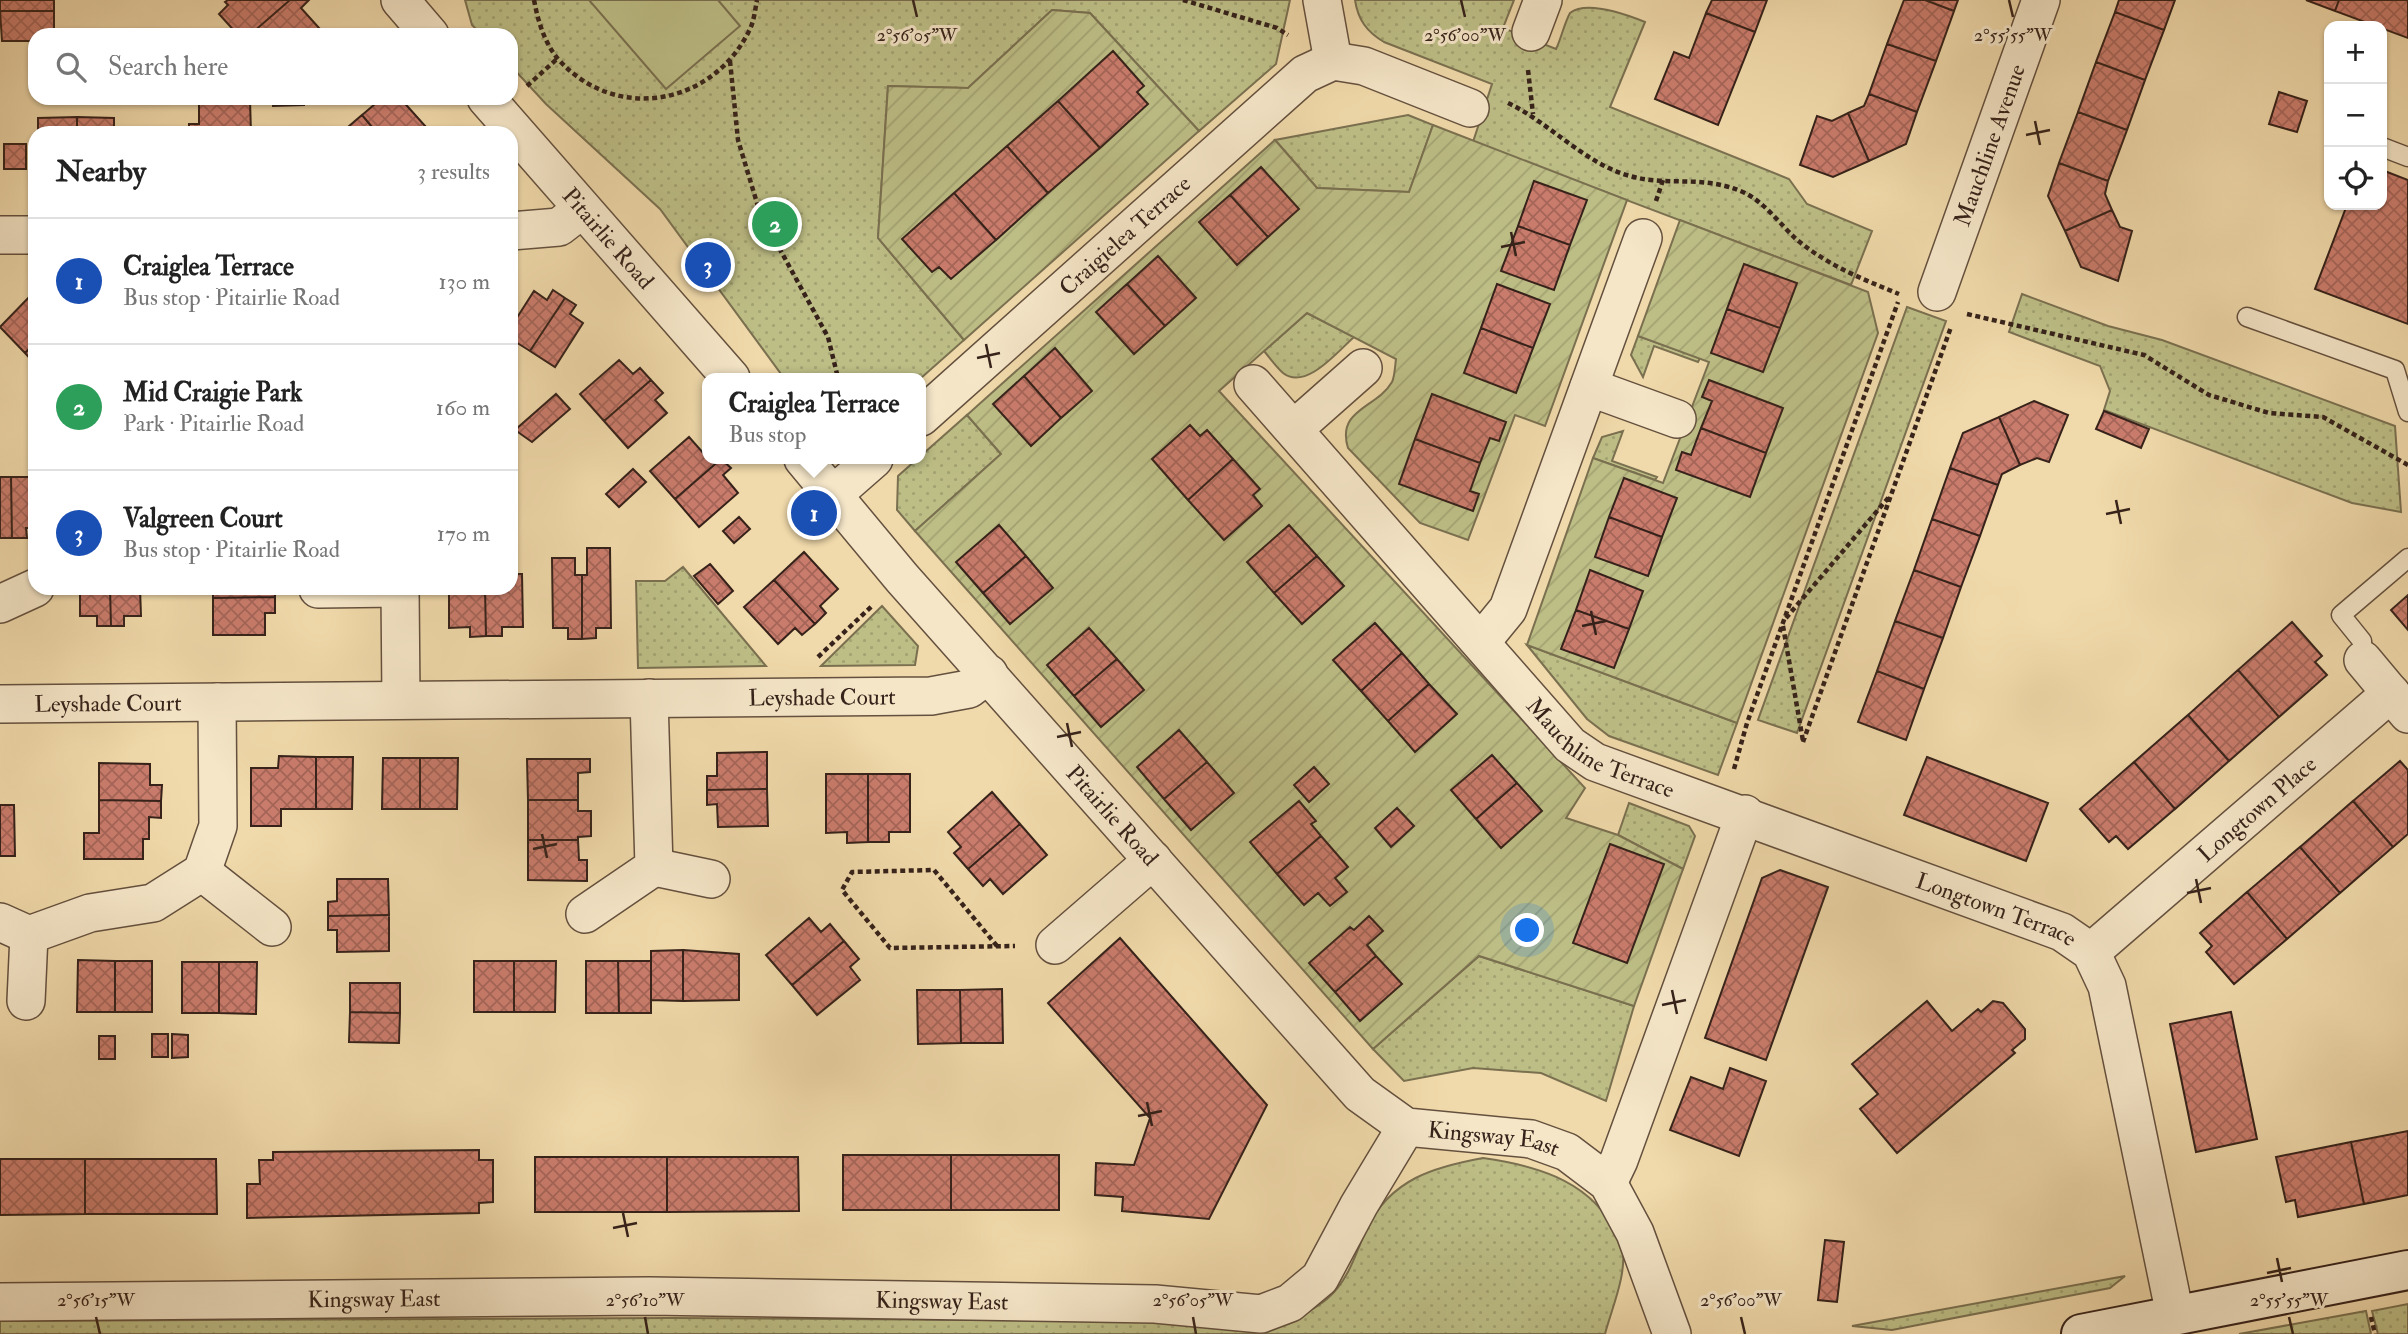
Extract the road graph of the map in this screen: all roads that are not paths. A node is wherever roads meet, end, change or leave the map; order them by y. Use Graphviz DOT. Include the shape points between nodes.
graph roads {
  1 [pos="400,0"];
  2 [pos="1322,0"];
  3 [pos="2041,0"];
  4 [pos="424,28"];
  5 [pos="1333,61"];
  6 [pos="492,105"];
  7 [pos="1470,108"];
  8 [pos="510,126"];
  9 [pos="518,136"];
  10 [pos="2387,149"];
  11 [pos="2408,157"];
  12 [pos="581,210"];
  13 [pos="1648,224"];
  14 [pos="518,230"];
  15 [pos="28,234"];
  16 [pos="0,235"];
  17 [pos="1932,300"];
  18 [pos="2247,317"];
  19 [pos="2402,364"];
  20 [pos="1363,368"];
  21 [pos="727,373"];
  22 [pos="1253,384"];
  23 [pos="1588,387"];
  24 [pos="2408,412"];
  25 [pos="926,413"];
  26 [pos="1677,419"];
  27 [pos="1294,429"];
  28 [pos="807,464"];
  29 [pos="868,464"];
  30 [pos="834,494"];
  31 [pos="2408,558"];
  32 [pos="28,591"];
  33 [pos="400,595"];
  34 [pos="0,604"];
  35 [pos="1481,642"];
  36 [pos="2363,660"];
  37 [pos="989,674"];
  38 [pos="649,698"];
  39 [pos="401,701"];
  40 [pos="217,702"];
  41 [pos="2399,703"];
  42 [pos="0,704"];
  43 [pos="1734,811"];
  44 [pos="1153,860"];
  45 [pos="654,867"];
  46 [pos="202,872"];
  47 [pos="711,879"];
  48 [pos="585,914"];
  49 [pos="272,927"];
  50 [pos="15,929"];
  51 [pos="1055,945"];
  52 [pos="2091,952"];
  53 [pos="26,1001"];
  54 [pos="1406,1127"];
  55 [pos="1608,1183"];
  56 [pos="2408,1270"];
  57 [pos="0,1302"];
  58 [pos="2152,1324"];
  59 [pos="1672,1334"];
  60 [pos="2081,1334"];
  1 -- 4 [label="street"];
  2 -- 5 [label="street"];
  3 -- 17 [label="street, Mauchline Avenue"];
  5 -- 7 [label="street" via="1364,66"];
  5 -- 25 [label="street, Craigielea Terrace" via="1305,74"];
  6 -- 8 [label="street, Pitairlie Road"];
  9 -- 12 [label="street, Pitairlie Road"];
  10 -- 11 [label="lane"];
  12 -- 14 [label="street" via="559,227"];
  12 -- 21 [label="street, Pitairlie Road"];
  13 -- 23 [label="street"];
  15 -- 16 [label="street"];
  18 -- 19 [label="lane"];
  19 -- 24 [label="lane"];
  20 -- 27 [label="street"];
  22 -- 27 [label="street, Mauchline Terrace"];
  23 -- 26 [label="street"];
  23 -- 35 [label="street" via="1508,609"];
  27 -- 35 [label="street, Mauchline Terrace"];
  28 -- 30 [label="street, Pitairlie Road"];
  29 -- 30 [label="street"];
  30 -- 37 [label="street, Pitairlie Road"];
  31 -- 36 [label="lane" via="2341,615 2362,641"];
  32 -- 34 [label="street"];
  33 -- 39 [label="street"];
  35 -- 43 [label="street, Mauchline Terrace" via="1570,744 1587,756"];
  36 -- 41 [label="street, Longtown Place"];
  37 -- 38 [label="street, Leyshade Court" via="969,689 931,696"];
  37 -- 44 [label="street, Pitairlie Road"];
  38 -- 39 [label="street, Leyshade Court"];
  38 -- 45 [label="street"];
  39 -- 40 [label="street, Leyshade Court"];
  40 -- 42 [label="street, Leyshade Court"];
  40 -- 46 [label="street" via="218,826"];
  41 -- 52 [label="street, Longtown Place"];
  43 -- 52 [label="street, Longtown Terrace" via="2062,932"];
  43 -- 55 [label="street"];
  44 -- 51 [label="street"];
  44 -- 54 [label="street, Pitairlie Road" via="1360,1094"];
  45 -- 47 [label="street"];
  45 -- 48 [label="street"];
  46 -- 49 [label="street"];
  46 -- 50 [label="street" via="153,903"];
  50 -- 53 [label="street"];
  52 -- 58 [label="street, Longtown Terrace" via="2107,986"];
  54 -- 55 [label="street, Kingsway East" via="1531,1139 1567,1152"];
  54 -- 57 [label="street, Kingsway East" via="1320,1278 1290,1303 1261,1314 1155,1304 649,1296"];
  55 -- 59 [label="street, Kingsway East" via="1634,1233"];
  56 -- 58 [label="street"];
  58 -- 60 [label="street"];
}
